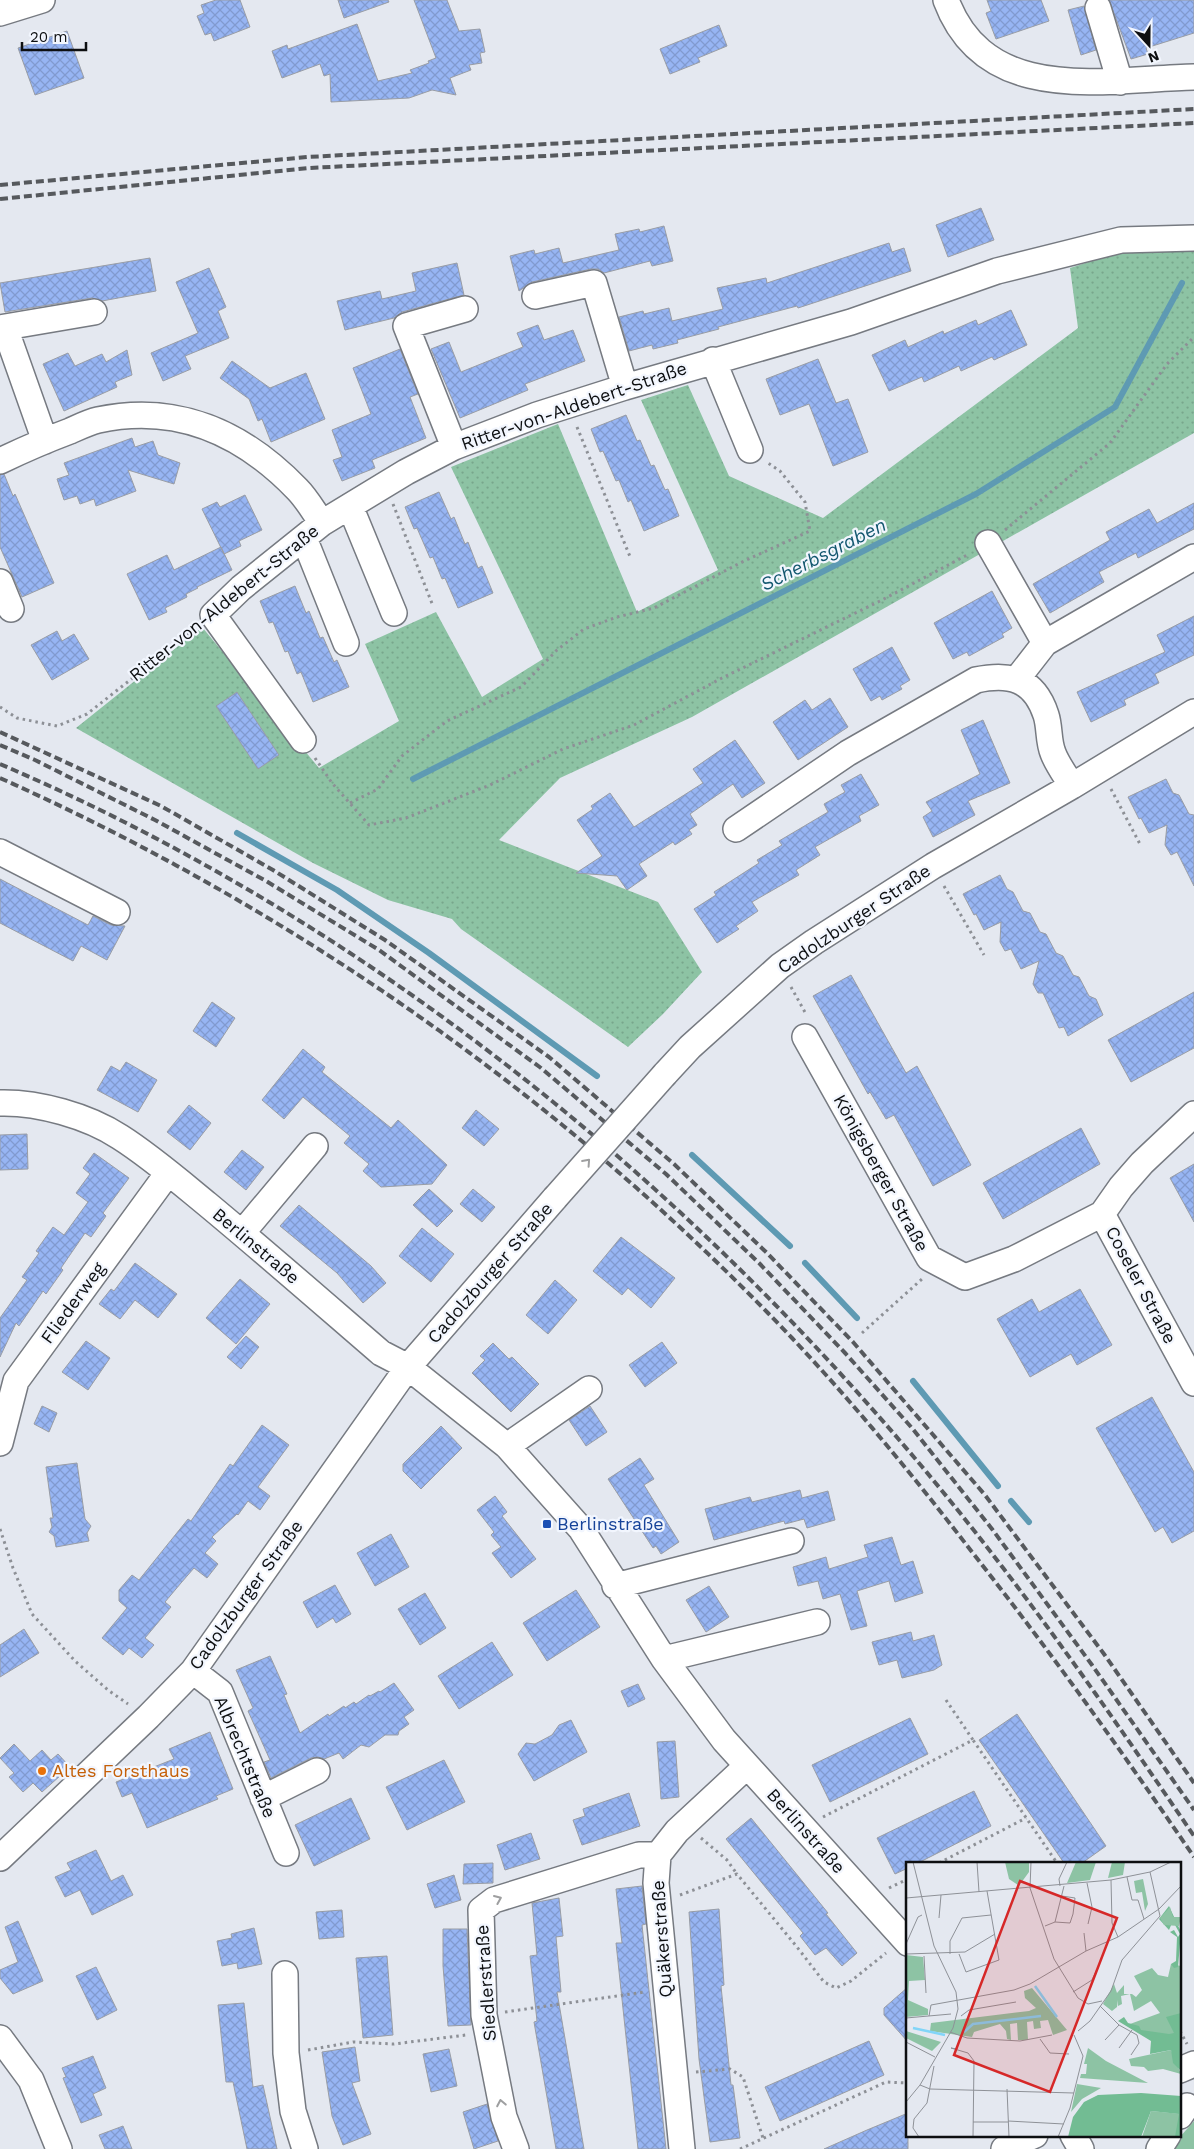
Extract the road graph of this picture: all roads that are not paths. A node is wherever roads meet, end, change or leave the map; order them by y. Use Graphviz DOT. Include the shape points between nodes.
graph roads {
  1 [pos="42,0"];
  2 [pos="946,0"];
  3 [pos="1098,8"];
  4 [pos="0,13"];
  5 [pos="1190,72"];
  6 [pos="1120,82"];
  7 [pos="1194,238"];
  8 [pos="534,296"];
  9 [pos="465,309"];
  10 [pos="94,312"];
  11 [pos="2,328"];
  12 [pos="713,360"];
  13 [pos="625,387"];
  14 [pos="45,441"];
  15 [pos="454,447"];
  16 [pos="750,450"];
  17 [pos="0,461"];
  18 [pos="350,506"];
  19 [pos="313,530"];
  20 [pos="988,543"];
  21 [pos="1194,557"];
  22 [pos="0,582"];
  23 [pos="11,609"];
  24 [pos="394,614"];
  25 [pos="346,643"];
  26 [pos="1045,643"];
  27 [pos="1017,679"];
  28 [pos="1194,712"];
  29 [pos="303,740"];
  30 [pos="1072,786"];
  31 [pos="736,829"];
  32 [pos="0,852"];
  33 [pos="117,912"];
  34 [pos="805,1037"];
  35 [pos="0,1103"];
  36 [pos="1194,1114"];
  37 [pos="315,1146"];
  38 [pos="168,1172"];
  39 [pos="1102,1214"];
  40 [pos="242,1233"];
  41 [pos="408,1367"];
  42 [pos="1194,1383"];
  43 [pos="589,1389"];
  44 [pos="0,1443"];
  45 [pos="507,1446"];
  46 [pos="791,1542"];
  47 [pos="616,1586"];
  48 [pos="817,1622"];
  49 [pos="664,1659"];
  50 [pos="193,1671"];
  51 [pos="747,1766"];
  52 [pos="317,1771"];
  53 [pos="263,1798"];
  54 [pos="286,1853"];
  55 [pos="658,1856"];
  56 [pos="0,1858"];
  57 [pos="906,1941"];
  58 [pos="286,1974"];
  59 [pos="0,2038"];
  60 [pos="1194,2064"];
  61 [pos="1182,2069"];
  62 [pos="1033,2136"];
  63 [pos="1074,2136"];
  64 [pos="1167,2136"];
  65 [pos="59,2149"];
  66 [pos="305,2149"];
  67 [pos="516,2149"];
  68 [pos="682,2149"];
  69 [pos="1004,2149"];
  70 [pos="1081,2149"];
  71 [pos="1159,2149"];
  1 -- 4 [label="street"];
  2 -- 6 [label="street" via="968,41 990,58 1017,72 1049,79"];
  3 -- 6 [label="street"];
  5 -- 6 [label="street"];
  7 -- 12 [label="street, Ritter-von-Aldebert-Straße" via="1121,240 997,271 851,322"];
  8 -- 13 [label="street" via="594,283"];
  9 -- 15 [label="street" via="406,326"];
  10 -- 11 [label="street"];
  11 -- 14 [label="street"];
  12 -- 13 [label="street, Ritter-von-Aldebert-Straße"];
  12 -- 16 [label="street"];
  13 -- 15 [label="street, Ritter-von-Aldebert-Straße"];
  14 -- 17 [label="street"];
  14 -- 19 [label="street" via="97,420 131,415 163,416 200,423 224,433 273,467 298,490"];
  15 -- 18 [label="street, Ritter-von-Aldebert-Straße"];
  18 -- 19 [label="street, Ritter-von-Aldebert-Straße"];
  18 -- 24 [label="street"];
  19 -- 25 [label="street"];
  19 -- 29 [label="street, Ritter-von-Aldebert-Straße" via="240,588 213,615"];
  20 -- 26 [label="street"];
  21 -- 26 [label="street"];
  22 -- 23 [label="street"];
  26 -- 27 [label="street"];
  27 -- 30 [label="street" via="1036,695 1046,714 1053,753"];
  27 -- 31 [label="street" via="1004,676 976,680 848,753"];
  28 -- 30 [label="street, Cadolzburger Straße"];
  41 -- 30 [label="street, Cadolzburger Straße, one-way, bridge" via="690,1047 780,966 933,866"];
  32 -- 33 [label="street"];
  34 -- 39 [label="street, Königsberger Straße" via="929,1258 965,1277 1014,1259"];
  35 -- 38 [label="street, Berlinstraße" via="18,1102 48,1108 89,1122 119,1136"];
  36 -- 39 [label="street, Königsberger Straße" via="1142,1163"];
  37 -- 40 [label="street"];
  38 -- 40 [label="street, Berlinstraße"];
  38 -- 44 [label="street, Fliederweg" via="16,1381"];
  39 -- 42 [label="street, Coseler Straße"];
  40 -- 41 [label="street, Berlinstraße" via="381,1353"];
  41 -- 45 [label="street, Berlinstraße"];
  41 -- 50 [label="street, Cadolzburger Straße"];
  43 -- 45 [label="street"];
  45 -- 47 [label="street, Berlinstraße" via="581,1529"];
  46 -- 47 [label="street"];
  47 -- 49 [label="street, Berlinstraße"];
  48 -- 49 [label="street"];
  49 -- 51 [label="street, Berlinstraße"];
  50 -- 53 [label="street, Albrechtstraße" via="220,1692"];
  50 -- 56 [label="street, Cadolzburger Straße"];
  51 -- 55 [label="street, Quäkerstraße" via="684,1824"];
  51 -- 57 [label="street, Berlinstraße"];
  52 -- 53 [label="street"];
  53 -- 54 [label="street, Albrechtstraße"];
  67 -- 55 [label="street, Siedlerstraße, one-way" via="504,2116 486,2024 481,1910 494,1900 639,1855"];
  55 -- 68 [label="street, Quäkerstraße" via="656,1883"];
  58 -- 66 [label="street" via="286,2053 293,2111"];
  59 -- 65 [label="street" via="31,2080"];
  60 -- 61 [label="street"];
  62 -- 69 [label="street"];
  63 -- 70 [label="street"];
  64 -- 71 [label="street"];
}
